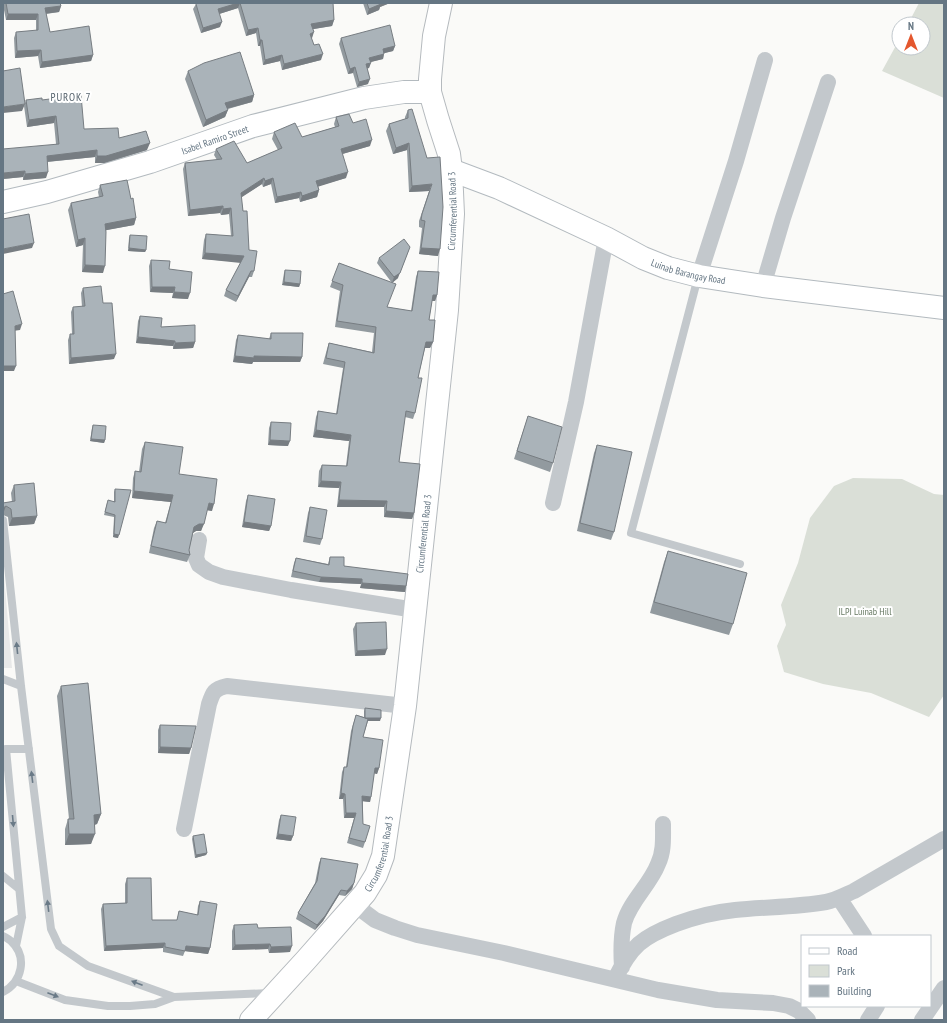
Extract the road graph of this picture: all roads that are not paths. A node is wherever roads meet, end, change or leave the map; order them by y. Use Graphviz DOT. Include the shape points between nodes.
graph roads {
  1 [pos="441,3"];
  2 [pos="765,60"];
  3 [pos="828,82"];
  4 [pos="430,92"];
  5 [pos="451,170"];
  6 [pos="3,202"];
  7 [pos="606,238"];
  8 [pos="699,276"];
  9 [pos="763,286"];
  10 [pos="944,308"];
  11 [pos="553,503"];
  12 [pos="3,520"];
  13 [pos="199,540"];
  14 [pos="740,564"];
  15 [pos="415,610"];
  16 [pos="3,679"];
  17 [pos="21,686"];
  18 [pos="405,706"];
  19 [pos="5,749"];
  20 [pos="29,749"];
  21 [pos="663,824"];
  22 [pos="184,829"];
  23 [pos="944,839"];
  24 [pos="3,876"];
  25 [pos="19,889"];
  26 [pos="839,898"];
  27 [pos="355,905"];
  28 [pos="22,917"];
  29 [pos="3,927"];
  30 [pos="863,935"];
  31 [pos="3,936"];
  32 [pos="16,946"];
  33 [pos="619,973"];
  34 [pos="16,981"];
  35 [pos="944,988"];
  36 [pos="3,992"];
  37 [pos="277,993"];
  38 [pos="174,997"];
  39 [pos="876,1007"];
  40 [pos="931,1007"];
  41 [pos="931,1007"];
  42 [pos="251,1020"];
  43 [pos="808,1020"];
  44 [pos="868,1020"];
  45 [pos="922,1020"];
  1 -- 4 [label="main road, Circumferential Road 3" via="434,36"];
  2 -- 8 [label="street"];
  3 -- 9 [label="street"];
  4 -- 5 [label="main road, Circumferential Road 3" via="449,154"];
  4 -- 6 [label="main road, Isabel Ramiro Street" via="404,92 364,98 254,126 150,162"];
  5 -- 7 [label="main road, Luinab Barangay Road" via="499,188"];
  5 -- 15 [label="main road, Circumferential Road 3" via="452,214 447,310"];
  7 -- 8 [label="main road, Luinab Barangay Road" via="643,258"];
  7 -- 11 [label="street" via="576,402"];
  8 -- 9 [label="main road, Luinab Barangay Road"];
  8 -- 14 [label="lane" via="631,533"];
  9 -- 10 [label="main road, Luinab Barangay Road"];
  17 -- 12 [label="lane, one-way"];
  13 -- 15 [label="street" via="196,558 199,565 223,577"];
  15 -- 18 [label="main road, Circumferential Road 3"];
  16 -- 17 [label="lane"];
  17 -- 20 [label="lane"];
  18 -- 22 [label="street" via="227,686 217,689 209,704"];
  18 -- 27 [label="main road, Circumferential Road 3" via="384,856 376,875"];
  19 -- 20 [label="lane"];
  19 -- 25 [label="lane, one-way"];
  38 -- 20 [label="lane, one-way" via="88,966 59,946 50,929"];
  21 -- 33 [label="street" via="662,853 658,864 624,923"];
  23 -- 26 [label="street"];
  24 -- 25 [label="lane"];
  25 -- 28 [label="lane"];
  26 -- 30 [label="street"];
  26 -- 33 [label="street" via="810,904 733,910 692,918 646,938 632,950"];
  27 -- 33 [label="street" via="375,920 417,935"];
  27 -- 37 [label="main road, Circumferential Road 3"];
  28 -- 29 [label="lane"];
  28 -- 32 [label="lane"];
  31 -- 32 [label="lane"];
  32 -- 34 [label="lane" via="21,958 21,970"];
  33 -- 43 [label="street" via="658,990 717,1000 789,1006"];
  34 -- 36 [label="lane"];
  34 -- 38 [label="lane, one-way" via="65,1000 108,1006 155,1004"];
  35 -- 40 [label="street"];
  37 -- 38 [label="lane"];
  37 -- 42 [label="main road, Circumferential Road 3"];
  39 -- 44 [label="street"];
  41 -- 45 [label="street"];
}
